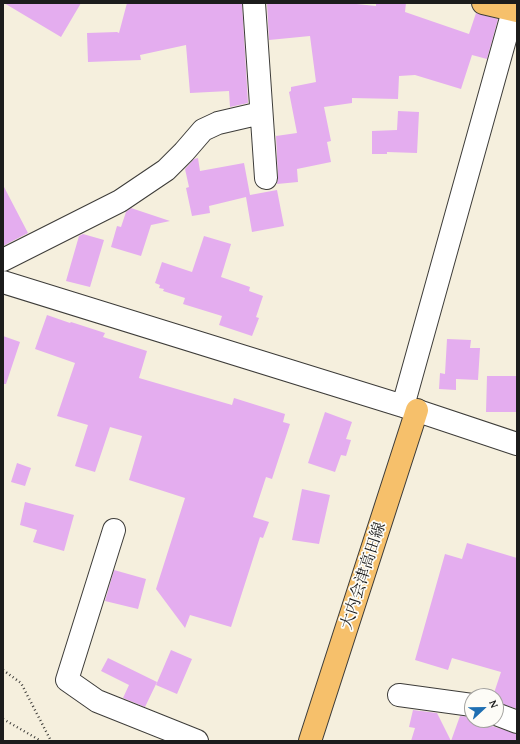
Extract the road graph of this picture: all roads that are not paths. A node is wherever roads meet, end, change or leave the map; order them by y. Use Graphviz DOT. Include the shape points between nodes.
graph roads {
  1 [pos="254,3"];
  2 [pos="483,3"];
  3 [pos="515,11"];
  4 [pos="260,114"];
  5 [pos="266,178"];
  6 [pos="3,260"];
  7 [pos="5,279"];
  8 [pos="410,408"];
  9 [pos="517,444"];
  10 [pos="114,530"];
  11 [pos="399,695"];
  12 [pos="464,704"];
  13 [pos="504,717"];
  14 [pos="517,722"];
  15 [pos="197,741"];
  16 [pos="310,741"];
  1 -- 4 [label="street"];
  2 -- 3 [label="main road"];
  3 -- 8 [label="street"];
  4 -- 5 [label="street"];
  4 -- 6 [label="street" via="218,123 203,130 166,170 125,197"];
  7 -- 8 [label="street"];
  8 -- 9 [label="street"];
  8 -- 16 [label="main road, 大内会津高田線"];
  10 -- 15 [label="street" via="67,680 97,701"];
  11 -- 12 [label="street"];
  13 -- 14 [label="street"];
}
